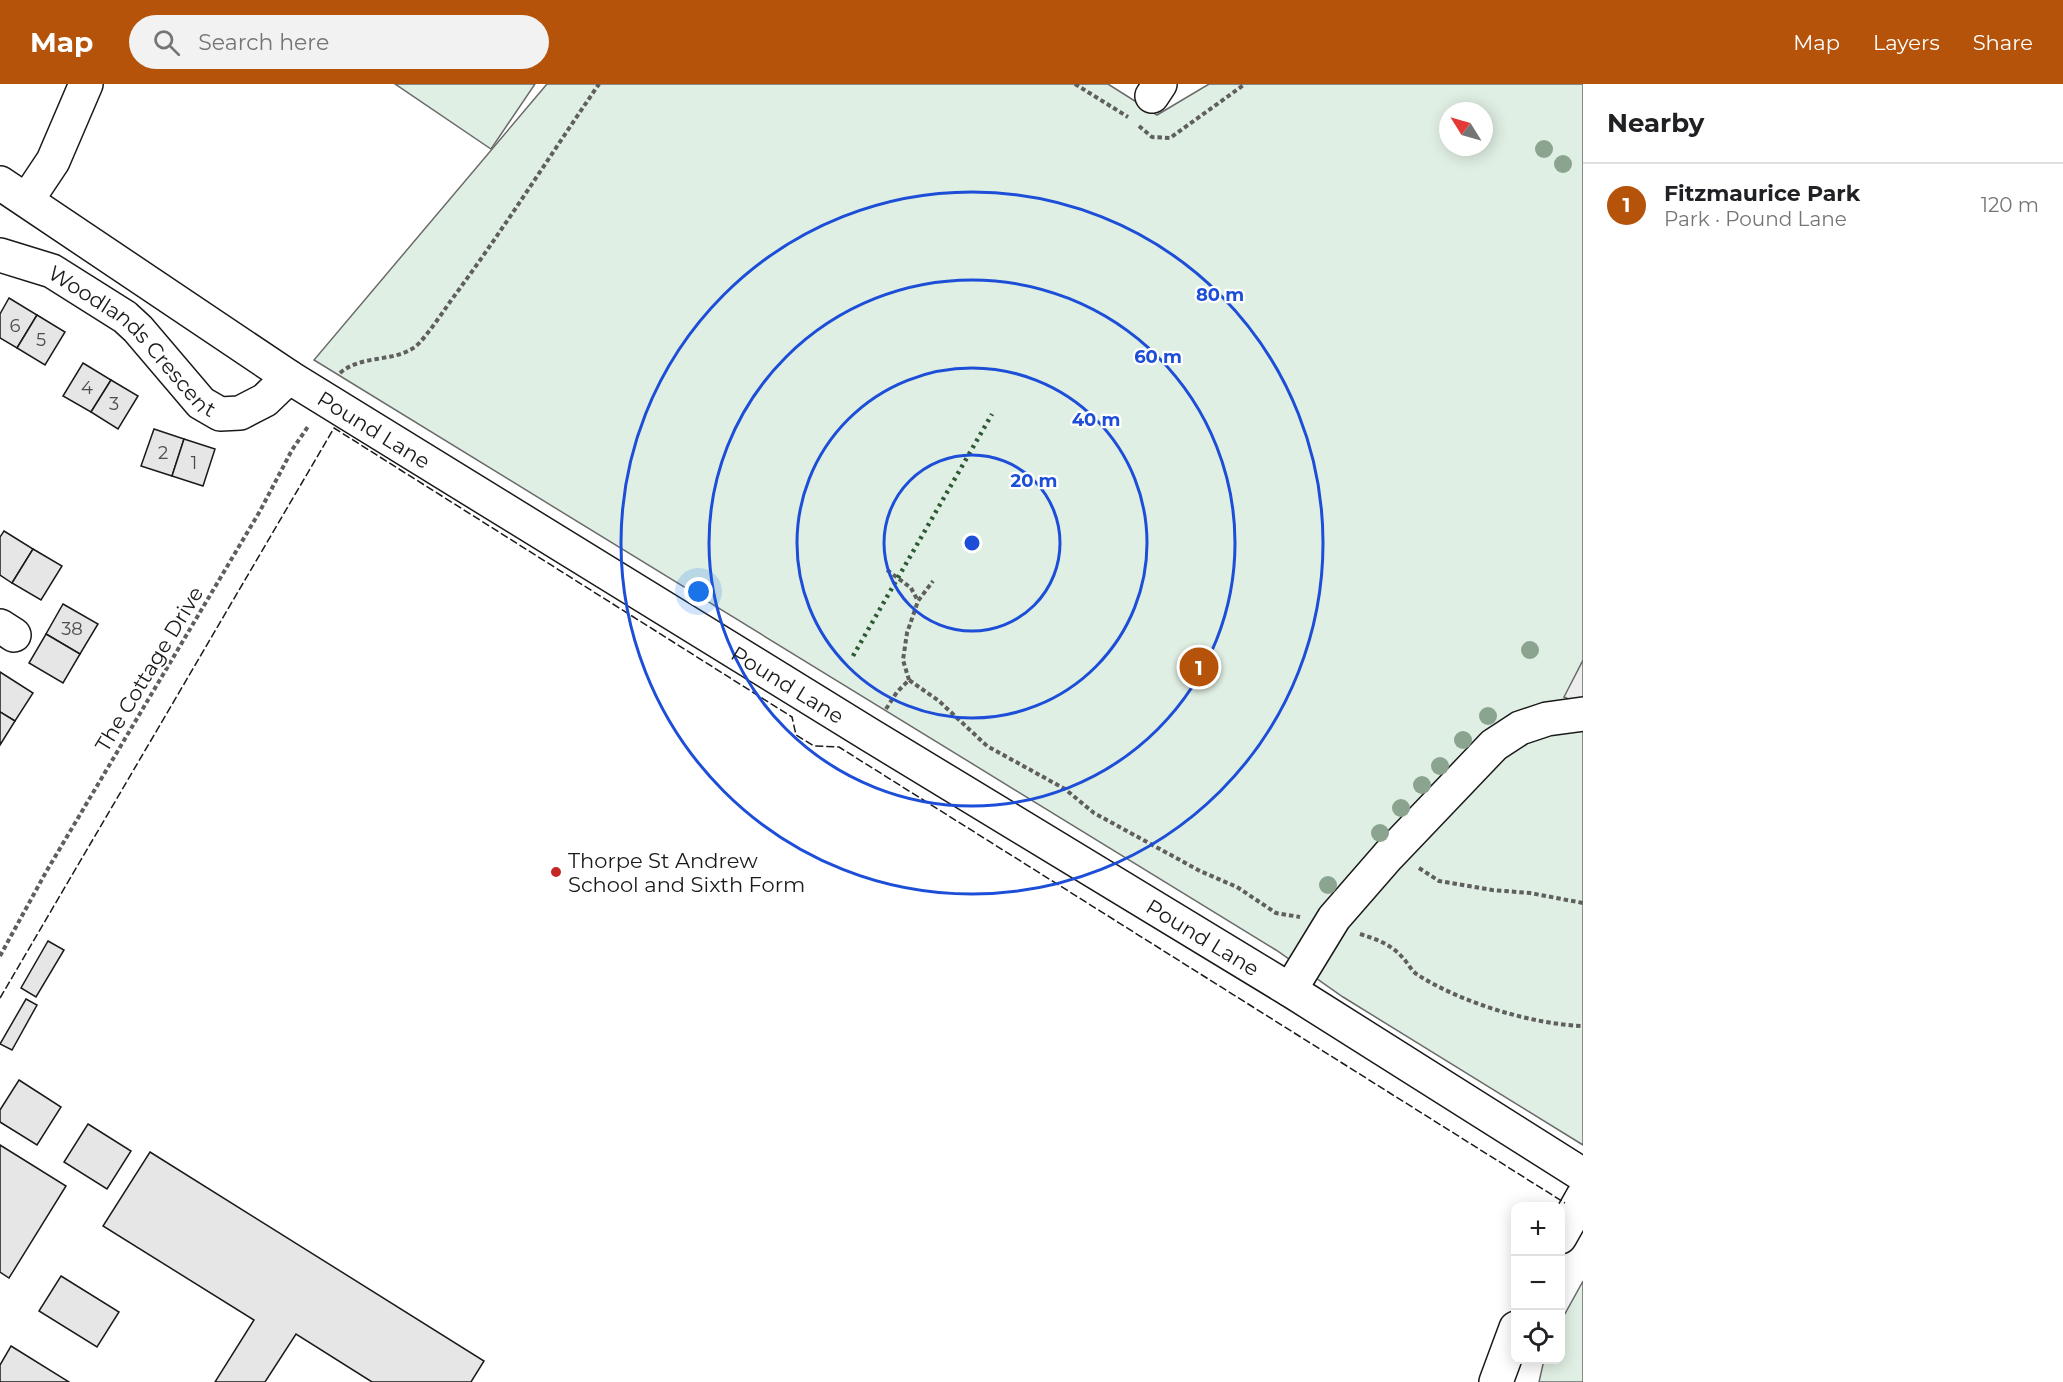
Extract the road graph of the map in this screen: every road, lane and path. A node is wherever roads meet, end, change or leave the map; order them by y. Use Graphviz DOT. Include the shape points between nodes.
graph roads {
  1 [pos="86,84"];
  2 [pos="599,84"];
  3 [pos="1075,84"];
  4 [pos="1245,84"];
  5 [pos="1148,100"];
  6 [pos="1138,125"];
  7 [pos="0,183"];
  8 [pos="27,200"];
  9 [pos="0,255"];
  10 [pos="289,377"];
  11 [pos="326,399"];
  12 [pos="887,570"];
  13 [pos="933,581"];
  14 [pos="918,601"];
  15 [pos="909,680"];
  16 [pos="1583,714"];
  17 [pos="870,735"];
  18 [pos="1475,888"];
  19 [pos="1583,903"];
  20 [pos="1334,918"];
  21 [pos="0,956"];
  22 [pos="1290,990"];
  23 [pos="1583,1026"];
  24 [pos="1583,1175"];
  25 [pos="1583,1197"];
  26 [pos="1565,1228"];
  27 [pos="1511,1339"];
  28 [pos="1496,1382"];
  1 -- 8 [label="street" via="53,160"];
  2 -- 11 [label="path, The Cottage Drive" via="475,268 417,345 399,354 348,366 333,380"];
  3 -- 5 [label="path"];
  4 -- 6 [label="path" via="1170,138 1152,137"];
  7 -- 8 [label="street, Pound Lane"];
  8 -- 10 [label="street, Pound Lane"];
  9 -- 10 [label="street, Woodlands Crescent" via="51,272 125,316 201,403 220,414 240,413 257,405"];
  10 -- 11 [label="street, Pound Lane"];
  11 -- 17 [label="street, Pound Lane"];
  11 -- 21 [label="path, The Cottage Drive" via="292,450"];
  12 -- 14 [label="path" via="911,588"];
  13 -- 14 [label="path"];
  14 -- 15 [label="path" via="903,660"];
  15 -- 17 [label="path"];
  15 -- 20 [label="path" via="939,701 987,746 1065,789 1104,819 1237,887 1276,913"];
  16 -- 20 [label="street" via="1520,728 1494,745"];
  17 -- 22 [label="street, Pound Lane"];
  18 -- 19 [label="path"];
  20 -- 22 [label="street"];
  20 -- 23 [label="path" via="1390,946 1415,973 1438,986 1536,1021"];
  22 -- 24 [label="street, Pound Lane"];
  25 -- 26 [label="street"];
  27 -- 28 [label="street"];
}
